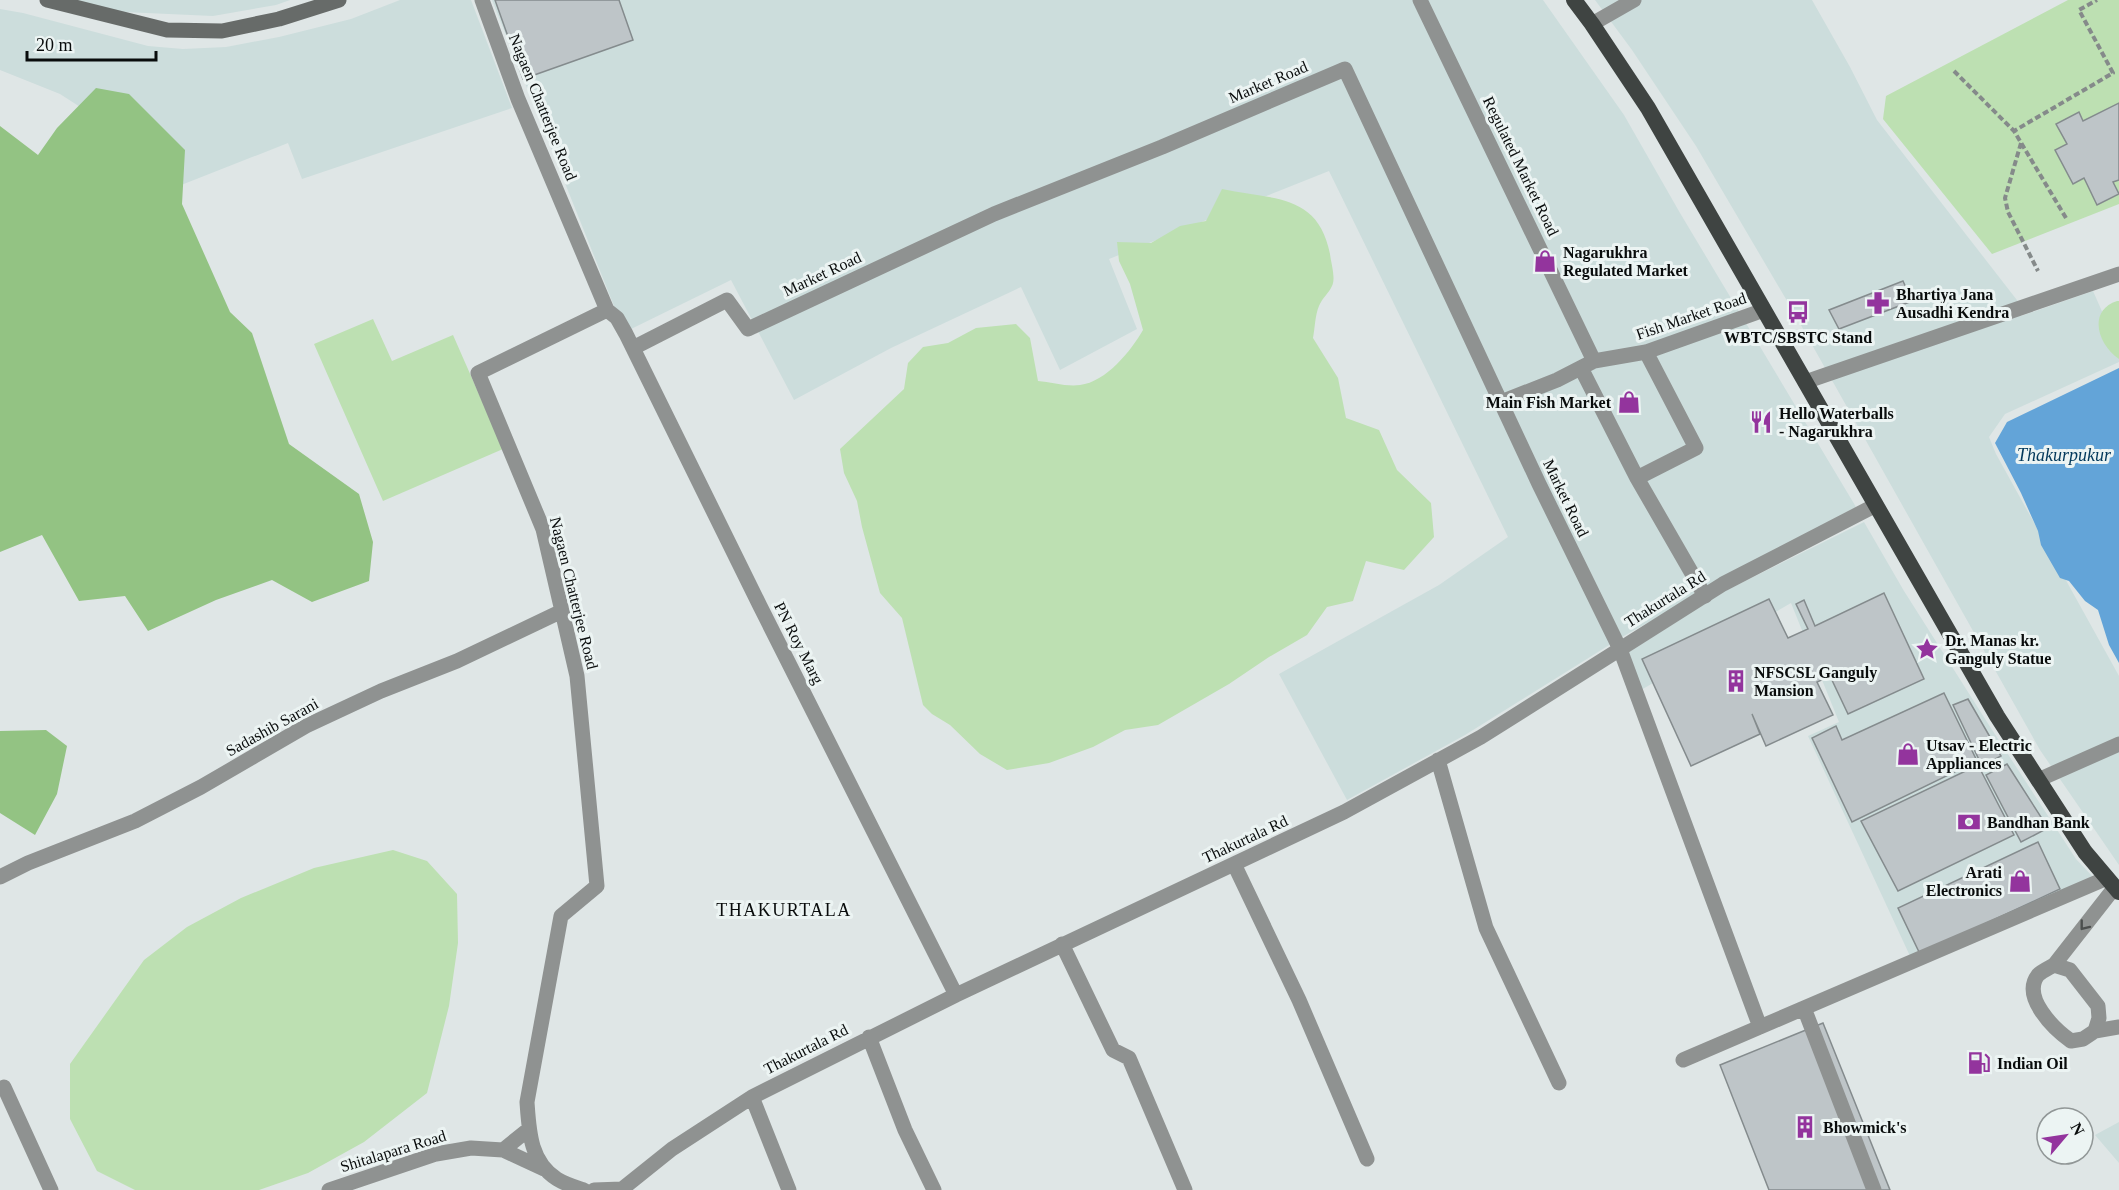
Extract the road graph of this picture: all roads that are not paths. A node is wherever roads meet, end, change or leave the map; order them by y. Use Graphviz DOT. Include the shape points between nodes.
graph roads {
  1 [pos="47,0"];
  2 [pos="339,0"];
  3 [pos="482,0"];
  4 [pos="1420,0"];
  5 [pos="1574,0"];
  6 [pos="1635,0"];
  7 [pos="1592,24"];
  8 [pos="2119,274"];
  9 [pos="607,310"];
  10 [pos="1764,310"];
  11 [pos="633,348"];
  12 [pos="1646,352"];
  13 [pos="1588,364"];
  14 [pos="1805,382"];
  15 [pos="1501,402"];
  16 [pos="1637,478"];
  17 [pos="1876,505"];
  18 [pos="1705,596"];
  19 [pos="562,611"];
  20 [pos="1620,649"];
  21 [pos="2119,744"];
  22 [pos="1438,760"];
  23 [pos="2038,780"];
  24 [pos="1234,864"];
  25 [pos="0,877"];
  26 [pos="2114,886"];
  27 [pos="1062,944"];
  28 [pos="2054,965"];
  29 [pos="956,995"];
  30 [pos="1804,1008"];
  31 [pos="1760,1027"];
  32 [pos="2119,1027"];
  33 [pos="2096,1031"];
  34 [pos="869,1037"];
  35 [pos="1683,1060"];
  36 [pos="1559,1083"];
  37 [pos="4,1087"];
  38 [pos="752,1097"];
  39 [pos="529,1129"];
  40 [pos="503,1150"];
  41 [pos="1367,1159"];
  42 [pos="544,1169"];
  43 [pos="51,1190"];
  44 [pos="329,1190"];
  45 [pos="584,1190"];
  46 [pos="594,1190"];
  47 [pos="622,1190"];
  48 [pos="789,1190"];
  49 [pos="934,1190"];
  50 [pos="1185,1190"];
  51 [pos="1874,1190"];
  1 -- 2 [label="main road" via="166,30 222,31"];
  3 -- 9 [label="street, Nagaen Chatterjee Road" via="518,99"];
  4 -- 13 [label="street, Regulated Market Road"];
  5 -- 7 [label="highway"];
  6 -- 7 [label="street"];
  7 -- 10 [label="highway" via="1648,108"];
  8 -- 14 [label="street"];
  9 -- 11 [label="street, PN Roy Marg" via="617,318"];
  9 -- 19 [label="street, Nagaen Chatterjee Road" via="478,374 543,529"];
  10 -- 12 [label="street, Fish Market Road"];
  10 -- 14 [label="highway"];
  11 -- 15 [label="street, Market Road" via="727,300 748,329 994,214 1345,69"];
  11 -- 29 [label="street, PN Roy Marg"];
  12 -- 13 [label="street, Fish Market Road"];
  12 -- 16 [label="street" via="1696,448"];
  13 -- 15 [label="street, Fish Market Road"];
  13 -- 16 [label="street, Regulated Market Road"];
  14 -- 17 [label="highway"];
  15 -- 20 [label="street, Market Road"];
  16 -- 18 [label="street, Regulated Market Road"];
  17 -- 18 [label="street, Thakurtala Rd"];
  17 -- 23 [label="highway"];
  18 -- 20 [label="street, Thakurtala Rd"];
  19 -- 25 [label="street, Sadashib Sarani" via="306,726 135,821"];
  19 -- 39 [label="street, Nagaen Chatterjee Road" via="577,676 597,886 561,916 527,1102"];
  20 -- 22 [label="street, Thakurtala Rd"];
  20 -- 31 [label="street, Market Road"];
  21 -- 23 [label="street"];
  22 -- 24 [label="street, Thakurtala Rd" via="1344,812"];
  22 -- 36 [label="street" via="1486,927"];
  23 -- 26 [label="highway" via="2085,852"];
  24 -- 27 [label="street, Thakurtala Rd"];
  24 -- 41 [label="street" via="1299,1000"];
  26 -- 28 [label="street, one-way"];
  26 -- 30 [label="street"];
  27 -- 29 [label="street, Thakurtala Rd"];
  27 -- 50 [label="street" via="1113,1050 1130,1058"];
  28 -- 33 [label="street" via="2070,970 2098,1006"];
  28 -- 33 [label="street" via="2039,974 2033,987 2037,1005 2056,1031 2071,1041"];
  29 -- 34 [label="street, Thakurtala Rd"];
  30 -- 31 [label="street"];
  30 -- 51 [label="street"];
  31 -- 35 [label="street"];
  32 -- 33 [label="street"];
  34 -- 38 [label="street, Thakurtala Rd"];
  34 -- 49 [label="street" via="905,1130"];
  37 -- 43 [label="street"];
  38 -- 47 [label="street, Thakurtala Rd" via="672,1149"];
  38 -- 48 [label="street"];
  39 -- 40 [label="street"];
  39 -- 42 [label="street, Nagaen Chatterjee Road" via="533,1149"];
  40 -- 42 [label="street"];
  40 -- 44 [label="street, Shitalapara Road" via="471,1148 435,1154"];
  42 -- 45 [label="street" via="558,1180"];
  46 -- 47 [label="street"];
}
